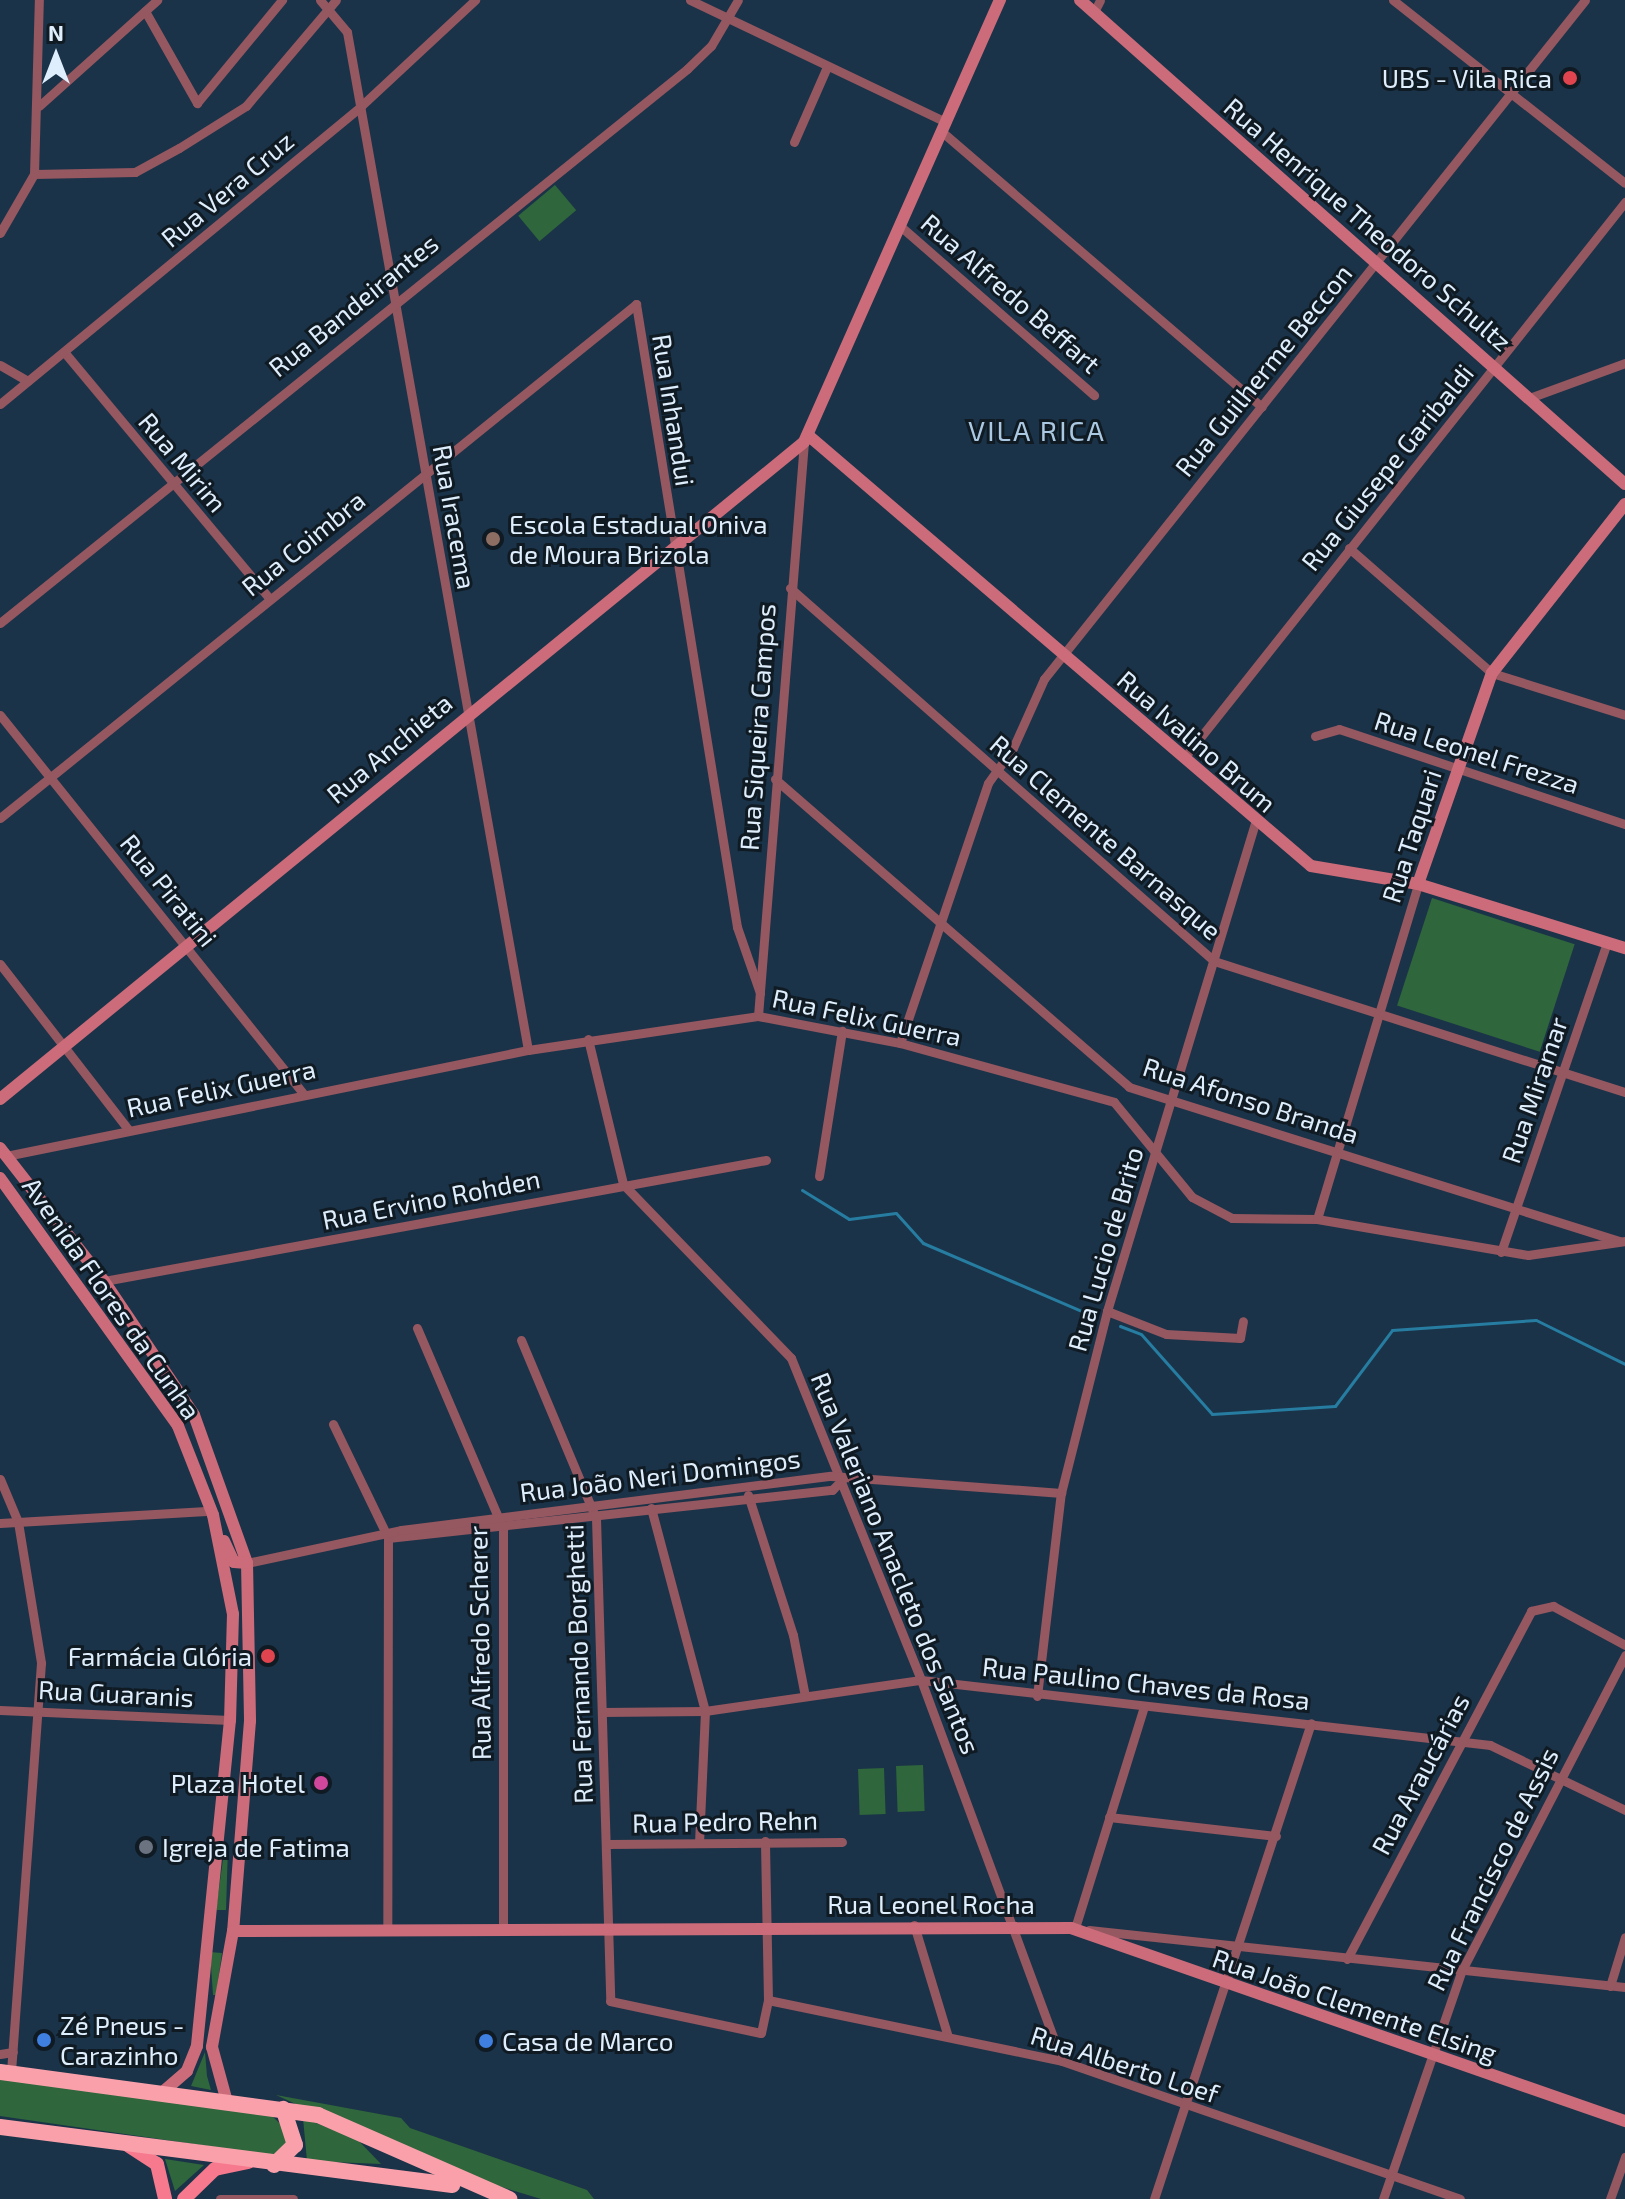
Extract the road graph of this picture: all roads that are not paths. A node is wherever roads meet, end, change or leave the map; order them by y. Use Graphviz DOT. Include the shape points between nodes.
graph roads {
  1 [pos="39,0"];
  2 [pos="157,0"];
  3 [pos="282,0"];
  4 [pos="320,0"];
  5 [pos="336,0"];
  6 [pos="475,0"];
  7 [pos="690,0"];
  8 [pos="738,0"];
  9 [pos="1080,0"];
  10 [pos="1393,0"];
  11 [pos="1585,0"];
  12 [pos="998,1"];
  13 [pos="1097,6"];
  14 [pos="328,10"];
  15 [pos="145,11"];
  16 [pos="729,19"];
  17 [pos="827,67"];
  18 [pos="1510,94"];
  19 [pos="39,106"];
  20 [pos="361,106"];
  21 [pos="943,127"];
  22 [pos="794,142"];
  23 [pos="34,174"];
  24 [pos="1625,183"];
  25 [pos="1625,202"];
  26 [pos="899,225"];
  27 [pos="0,233"];
  28 [pos="1378,262"];
  29 [pos="395,299"];
  30 [pos="636,304"];
  31 [pos="65,353"];
  32 [pos="1625,363"];
  33 [pos="0,365"];
  34 [pos="1496,366"];
  35 [pos="28,381"];
  36 [pos="1094,395"];
  37 [pos="1532,397"];
  38 [pos="0,404"];
  39 [pos="1262,407"];
  40 [pos="806,439"];
  41 [pos="425,471"];
  42 [pos="169,481"];
  43 [pos="1625,484"];
  44 [pos="1625,504"];
  45 [pos="673,548"];
  46 [pos="1349,548"];
  47 [pos="790,588"];
  48 [pos="269,598"];
  49 [pos="0,623"];
  50 [pos="1063,653"];
  51 [pos="1492,673"];
  52 [pos="467,711"];
  53 [pos="0,715"];
  54 [pos="1625,715"];
  55 [pos="1315,736"];
  56 [pos="1184,758"];
  57 [pos="1455,769"];
  58 [pos="998,770"];
  59 [pos="49,777"];
  60 [pos="775,779"];
  61 [pos="0,818"];
  62 [pos="1255,823"];
  63 [pos="1625,824"];
  64 [pos="1418,884"];
  65 [pos="940,926"];
  66 [pos="1607,943"];
  67 [pos="186,946"];
  68 [pos="1625,948"];
  69 [pos="1214,961"];
  70 [pos="0,964"];
  71 [pos="760,993"];
  72 [pos="758,1016"];
  73 [pos="1379,1016"];
  74 [pos="842,1031"];
  75 [pos="588,1039"];
  76 [pos="900,1043"];
  77 [pos="64,1046"];
  78 [pos="528,1050"];
  79 [pos="1563,1073"];
  80 [pos="1625,1092"];
  81 [pos="303,1093"];
  82 [pos="0,1099"];
  83 [pos="1170,1101"];
  84 [pos="128,1129"];
  85 [pos="1337,1150"];
  86 [pos="3,1152"];
  87 [pos="1155,1157"];
  88 [pos="766,1160"];
  89 [pos="819,1176"];
  90 [pos="0,1178"];
  91 [pos="623,1184"];
  92 [pos="1516,1210"];
  93 [pos="1317,1219"];
  94 [pos="1624,1242"];
  95 [pos="1501,1252"];
  96 [pos="104,1281"];
  97 [pos="1107,1311"];
  98 [pos="1243,1321"];
  99 [pos="417,1328"];
  100 [pos="521,1340"];
  101 [pos="333,1424"];
  102 [pos="0,1479"];
  103 [pos="843,1479"];
  104 [pos="745,1487"];
  105 [pos="1061,1493"];
  106 [pos="649,1499"];
  107 [pos="749,1500"];
  108 [pos="593,1506"];
  109 [pos="211,1511"];
  110 [pos="652,1512"];
  111 [pos="501,1518"];
  112 [pos="596,1518"];
  113 [pos="18,1522"];
  114 [pos="0,1523"];
  115 [pos="217,1529"];
  116 [pos="503,1529"];
  117 [pos="238,1530"];
  118 [pos="388,1538"];
  119 [pos="247,1563"];
  120 [pos="1625,1645"];
  121 [pos="1625,1655"];
  122 [pos="921,1680"];
  123 [pos="805,1696"];
  124 [pos="1037,1696"];
  125 [pos="1144,1707"];
  126 [pos="0,1710"];
  127 [pos="705,1711"];
  128 [pos="40,1712"];
  129 [pos="602,1712"];
  130 [pos="230,1720"];
  131 [pos="1311,1723"];
  132 [pos="1461,1743"];
  133 [pos="1561,1775"];
  134 [pos="1625,1810"];
  135 [pos="1109,1817"];
  136 [pos="1276,1836"];
  137 [pos="765,1841"];
  138 [pos="699,1842"];
  139 [pos="842,1842"];
  140 [pos="608,1844"];
  141 [pos="769,1925"];
  142 [pos="914,1925"];
  143 [pos="1013,1925"];
  144 [pos="608,1926"];
  145 [pos="503,1927"];
  146 [pos="1071,1928"];
  147 [pos="387,1929"];
  148 [pos="207,1930"];
  149 [pos="233,1931"];
  150 [pos="1625,1937"];
  151 [pos="1242,1949"];
  152 [pos="1347,1959"];
  153 [pos="1461,1972"];
  154 [pos="1230,1985"];
  155 [pos="1610,1986"];
  156 [pos="1625,1987"];
  157 [pos="768,2000"];
  158 [pos="948,2037"];
  159 [pos="13,2052"];
  160 [pos="0,2054"];
  161 [pos="1432,2055"];
  162 [pos="1062,2061"];
  163 [pos="6,2073"];
  164 [pos="162,2093"];
  165 [pos="227,2102"];
  166 [pos="1186,2107"];
  167 [pos="283,2109"];
  168 [pos="1625,2121"];
  169 [pos="0,2127"];
  170 [pos="121,2142"];
  171 [pos="1625,2157"];
  172 [pos="248,2162"];
  173 [pos="274,2165"];
  174 [pos="1391,2176"];
  175 [pos="473,2187"];
  176 [pos="165,2199"];
  177 [pos="184,2199"];
  178 [pos="220,2199"];
  179 [pos="293,2199"];
  180 [pos="509,2199"];
  181 [pos="1154,2199"];
  182 [pos="1383,2199"];
  183 [pos="1460,2199"];
  184 [pos="1610,2199"];
  1 -- 19 [label="street"];
  2 -- 15 [label="street"];
  3 -- 15 [label="street" via="197,103"];
  4 -- 14 [label="street, Rua Iracema"];
  5 -- 14 [label="street"];
  6 -- 20 [label="street, Rua Vera Cruz"];
  7 -- 16 [label="street"];
  8 -- 16 [label="street, Rua Bandeirantes"];
  9 -- 13 [label="street, Rua Henrique Theodoro Schultz"];
  10 -- 18 [label="street"];
  11 -- 18 [label="street, Rua Guilherme Beccon"];
  12 -- 21 [label="street, Rua Siqueira Campos"];
  13 -- 28 [label="street, Rua Henrique Theodoro Schultz"];
  14 -- 20 [label="street, Rua Iracema" via="347,32"];
  14 -- 23 [label="street" via="246,106 179,148 135,172"];
  15 -- 19 [label="street"];
  16 -- 17 [label="street"];
  16 -- 29 [label="street, Rua Bandeirantes" via="687,69"];
  17 -- 21 [label="street"];
  17 -- 22 [label="street"];
  18 -- 24 [label="street"];
  18 -- 28 [label="street, Rua Guilherme Beccon"];
  19 -- 23 [label="street"];
  20 -- 29 [label="street, Rua Iracema"];
  20 -- 31 [label="street, Rua Vera Cruz"];
  21 -- 26 [label="street, Rua Siqueira Campos"];
  21 -- 39 [label="street"];
  23 -- 27 [label="street"];
  25 -- 34 [label="street, Rua Giusepe Garibaldi"];
  26 -- 36 [label="street, Rua Alfredo Beffart"];
  26 -- 40 [label="street, Rua Siqueira Campos"];
  28 -- 34 [label="street, Rua Henrique Theodoro Schultz"];
  28 -- 39 [label="street, Rua Guilherme Beccon"];
  29 -- 41 [label="street, Rua Iracema"];
  29 -- 42 [label="street, Rua Bandeirantes"];
  30 -- 41 [label="street, Rua Coimbra"];
  30 -- 45 [label="street, Rua Inhandui"];
  31 -- 35 [label="street, Rua Vera Cruz"];
  31 -- 42 [label="street, Rua Mirim"];
  32 -- 37 [label="street"];
  33 -- 35 [label="street"];
  34 -- 37 [label="street, Rua Henrique Theodoro Schultz"];
  34 -- 46 [label="street, Rua Giusepe Garibaldi"];
  35 -- 38 [label="street, Rua Vera Cruz"];
  37 -- 43 [label="street, Rua Henrique Theodoro Schultz"];
  39 -- 50 [label="street, Rua Guilherme Beccon"];
  40 -- 45 [label="street, Rua Anchieta"];
  40 -- 47 [label="street, Rua Siqueira Campos"];
  40 -- 50 [label="street, Rua Ivalino Brum"];
  41 -- 48 [label="street, Rua Coimbra"];
  41 -- 52 [label="street, Rua Iracema"];
  42 -- 48 [label="street, Rua Mirim"];
  42 -- 49 [label="street, Rua Bandeirantes"];
  44 -- 51 [label="street, Rua Taquari"];
  45 -- 52 [label="street, Rua Anchieta"];
  45 -- 71 [label="street, Rua Inhandui" via="737,927"];
  46 -- 51 [label="street"];
  46 -- 56 [label="street, Rua Giusepe Garibaldi"];
  47 -- 58 [label="street, Rua Clemente Barnasque"];
  47 -- 60 [label="street, Rua Siqueira Campos"];
  48 -- 59 [label="street, Rua Coimbra"];
  50 -- 56 [label="street, Rua Ivalino Brum"];
  50 -- 58 [label="street, Rua Guilherme Beccon"];
  51 -- 54 [label="street"];
  51 -- 57 [label="street, Rua Taquari"];
  52 -- 67 [label="street, Rua Anchieta"];
  52 -- 78 [label="street, Rua Iracema"];
  53 -- 59 [label="street, Rua Piratini"];
  55 -- 57 [label="street, Rua Leonel Frezza" via="1339,729"];
  56 -- 62 [label="street, Rua Ivalino Brum"];
  57 -- 63 [label="street, Rua Leonel Frezza"];
  57 -- 64 [label="street, Rua Taquari"];
  58 -- 65 [label="street, Rua Guilherme Beccon"];
  58 -- 69 [label="street, Rua Clemente Barnasque"];
  59 -- 61 [label="street, Rua Coimbra"];
  59 -- 67 [label="street, Rua Piratini"];
  60 -- 65 [label="street, Rua Afonso Branda"];
  60 -- 71 [label="street, Rua Siqueira Campos"];
  62 -- 64 [label="street, Rua Ivalino Brum" via="1311,866"];
  62 -- 69 [label="street, Rua Lucio de Brito"];
  64 -- 66 [label="street, Rua Ivalino Brum"];
  64 -- 73 [label="street, Rua Taquari"];
  65 -- 76 [label="street, Rua Guilherme Beccon"];
  65 -- 83 [label="street, Rua Afonso Branda" via="1129,1087"];
  66 -- 68 [label="street, Rua Ivalino Brum"];
  66 -- 79 [label="street, Rua Miramar"];
  67 -- 77 [label="street, Rua Anchieta"];
  67 -- 81 [label="street, Rua Piratini"];
  69 -- 73 [label="street, Rua Clemente Barnasque"];
  69 -- 83 [label="street, Rua Lucio de Brito"];
  70 -- 77 [label="street"];
  71 -- 72 [label="street, Rua Siqueira Campos"];
  72 -- 74 [label="street, Rua Felix Guerra"];
  72 -- 75 [label="street, Rua Felix Guerra"];
  73 -- 79 [label="street, Rua Clemente Barnasque"];
  73 -- 85 [label="street, Rua Taquari"];
  74 -- 76 [label="street, Rua Felix Guerra"];
  74 -- 89 [label="street"];
  75 -- 78 [label="street, Rua Felix Guerra"];
  75 -- 91 [label="street"];
  76 -- 87 [label="street, Rua Felix Guerra" via="1114,1102"];
  77 -- 82 [label="street, Rua Anchieta"];
  77 -- 84 [label="street"];
  78 -- 81 [label="street, Rua Felix Guerra"];
  79 -- 80 [label="street, Rua Clemente Barnasque"];
  79 -- 92 [label="street, Rua Miramar"];
  81 -- 84 [label="street, Rua Felix Guerra"];
  83 -- 85 [label="street, Rua Afonso Branda"];
  83 -- 87 [label="street, Rua Lucio de Brito"];
  84 -- 86 [label="street, Rua Felix Guerra"];
  85 -- 92 [label="street, Rua Afonso Branda"];
  85 -- 93 [label="street, Rua Taquari"];
  86 -- 96 [label="street, Avenida Flores da Cunha"];
  87 -- 93 [label="street, Rua Felix Guerra" via="1192,1197 1232,1218"];
  87 -- 97 [label="street, Rua Lucio de Brito"];
  88 -- 91 [label="street, Rua Ervino Rohden"];
  90 -- 109 [label="street, Avenida Flores da Cunha" via="162,1400"];
  91 -- 96 [label="street, Rua Ervino Rohden"];
  91 -- 103 [label="street, Rua Valeriano Anacleto dos Santos" via="791,1358"];
  92 -- 94 [label="street, Rua Afonso Branda"];
  92 -- 95 [label="street, Rua Miramar"];
  93 -- 95 [label="street, Rua Felix Guerra"];
  94 -- 95 [label="street, Rua Felix Guerra"];
  96 -- 117 [label="street, Avenida Flores da Cunha" via="194,1415"];
  97 -- 98 [label="street" via="1166,1334 1240,1338"];
  97 -- 105 [label="street, Rua Lucio de Brito"];
  99 -- 111 [label="street, Rua Alfredo Scherer"];
  100 -- 108 [label="street, Rua Fernando Borghetti"];
  101 -- 118 [label="street"];
  102 -- 113 [label="street"];
  103 -- 104 [label="street, Rua João Neri Domingos"];
  103 -- 105 [label="street, Rua João Neri Domingos"];
  103 -- 107 [label="street, Rua João Neri Domingos" via="832,1490"];
  103 -- 122 [label="street, Rua Valeriano Anacleto dos Santos"];
  104 -- 106 [label="street, Rua João Neri Domingos"];
  104 -- 107 [label="street"];
  105 -- 124 [label="street, Rua Lucio de Brito"];
  106 -- 108 [label="street, Rua João Neri Domingos"];
  106 -- 110 [label="street"];
  107 -- 110 [label="street, Rua João Neri Domingos"];
  107 -- 123 [label="street" via="793,1635"];
  108 -- 111 [label="street, Rua João Neri Domingos"];
  108 -- 112 [label="street, Rua Fernando Borghetti"];
  109 -- 113 [label="street"];
  109 -- 115 [label="street, Avenida Flores da Cunha"];
  109 -- 117 [label="street" via="226,1509"];
  110 -- 112 [label="street, Rua João Neri Domingos"];
  110 -- 127 [label="street"];
  111 -- 116 [label="street, Rua Alfredo Scherer"];
  111 -- 118 [label="street, Rua João Neri Domingos"];
  112 -- 116 [label="street, Rua João Neri Domingos"];
  112 -- 129 [label="street, Rua Fernando Borghetti"];
  113 -- 114 [label="street"];
  113 -- 128 [label="street" via="41,1663"];
  115 -- 119 [label="street" via="234,1562"];
  115 -- 130 [label="street, Avenida Flores da Cunha" via="233,1614"];
  116 -- 118 [label="street, Rua João Neri Domingos"];
  116 -- 145 [label="street, Rua Alfredo Scherer"];
  117 -- 119 [label="street, Avenida Flores da Cunha"];
  118 -- 119 [label="street, Rua João Neri Domingos"];
  118 -- 147 [label="street"];
  119 -- 149 [label="street, Avenida Flores da Cunha" via="251,1707"];
  120 -- 132 [label="street, Rua Araucárias" via="1553,1606 1531,1611"];
  121 -- 133 [label="street, Rua Francisco de Assis"];
  122 -- 123 [label="street, Rua Paulino Chaves da Rosa"];
  122 -- 124 [label="street, Rua Paulino Chaves da Rosa"];
  122 -- 143 [label="street, Rua Valeriano Anacleto dos Santos"];
  123 -- 127 [label="street, Rua Paulino Chaves da Rosa"];
  124 -- 125 [label="street, Rua Paulino Chaves da Rosa"];
  125 -- 131 [label="street, Rua Paulino Chaves da Rosa"];
  125 -- 135 [label="street"];
  126 -- 128 [label="street, Rua Guaranis"];
  127 -- 129 [label="street, Rua Paulino Chaves da Rosa"];
  127 -- 138 [label="street"];
  128 -- 130 [label="street, Rua Guaranis"];
  128 -- 159 [label="street"];
  129 -- 140 [label="street, Rua Fernando Borghetti"];
  130 -- 148 [label="street, Avenida Flores da Cunha"];
  131 -- 132 [label="street, Rua Paulino Chaves da Rosa"];
  131 -- 136 [label="street"];
  132 -- 133 [label="street, Rua Paulino Chaves da Rosa" via="1511,1750"];
  132 -- 152 [label="street, Rua Araucárias"];
  133 -- 134 [label="street, Rua Paulino Chaves da Rosa"];
  133 -- 153 [label="street, Rua Francisco de Assis"];
  135 -- 136 [label="street"];
  135 -- 146 [label="street"];
  136 -- 151 [label="street"];
  137 -- 138 [label="street, Rua Pedro Rehn"];
  137 -- 139 [label="street, Rua Pedro Rehn"];
  137 -- 141 [label="street"];
  138 -- 140 [label="street, Rua Pedro Rehn"];
  140 -- 144 [label="street, Rua Fernando Borghetti"];
  141 -- 142 [label="street, Rua Leonel Rocha"];
  141 -- 144 [label="street, Rua Leonel Rocha"];
  141 -- 157 [label="street"];
  142 -- 143 [label="street, Rua Leonel Rocha"];
  142 -- 158 [label="street"];
  143 -- 146 [label="street, Rua Leonel Rocha"];
  143 -- 162 [label="street, Rua Valeriano Anacleto dos Santos"];
  144 -- 145 [label="street, Rua Leonel Rocha"];
  144 -- 157 [label="street, Rua Fernando Borghetti" via="610,2001 761,2033"];
  145 -- 147 [label="street, Rua Leonel Rocha"];
  146 -- 151 [label="street, Rua Leonel Rocha"];
  146 -- 154 [label="street, Rua João Clemente Elsing"];
  147 -- 149 [label="street, Rua Leonel Rocha"];
  148 -- 149 [label="street" via="220,1919"];
  148 -- 149 [label="street" via="220,1943"];
  148 -- 164 [label="street, Avenida Flores da Cunha" via="197,2046 187,2071"];
  149 -- 165 [label="street, Avenida Flores da Cunha" via="212,2047"];
  150 -- 155 [label="street"];
  151 -- 152 [label="street, Rua Leonel Rocha"];
  151 -- 154 [label="street"];
  152 -- 153 [label="street, Rua Leonel Rocha"];
  153 -- 155 [label="street, Rua Leonel Rocha"];
  153 -- 161 [label="street, Rua Francisco de Assis"];
  154 -- 161 [label="street, Rua João Clemente Elsing"];
  154 -- 166 [label="street"];
  155 -- 156 [label="street, Rua Leonel Rocha"];
  157 -- 158 [label="street, Rua Alberto Loef"];
  158 -- 162 [label="street, Rua Alberto Loef"];
  159 -- 160 [label="street"];
  159 -- 163 [label="street"];
  161 -- 168 [label="street, Rua João Clemente Elsing"];
  161 -- 174 [label="street, Rua Francisco de Assis"];
  162 -- 166 [label="street, Rua Alberto Loef"];
  163 -- 164 [label="highway"];
  164 -- 165 [label="highway"];
  165 -- 167 [label="highway"];
  166 -- 174 [label="street, Rua Alberto Loef"];
  166 -- 181 [label="street"];
  167 -- 173 [label="highway" via="295,2145"];
  167 -- 175 [label="highway" via="338,2122"];
  169 -- 170 [label="highway"];
  170 -- 172 [label="highway"];
  170 -- 176 [label="main road" via="157,2164"];
  171 -- 184 [label="street"];
  172 -- 173 [label="highway"];
  172 -- 177 [label="main road" via="215,2169"];
  173 -- 175 [label="highway"];
  174 -- 182 [label="street, Rua Francisco de Assis"];
  174 -- 183 [label="street, Rua Alberto Loef"];
  175 -- 180 [label="highway"];
  178 -- 179 [label="street"];
}
